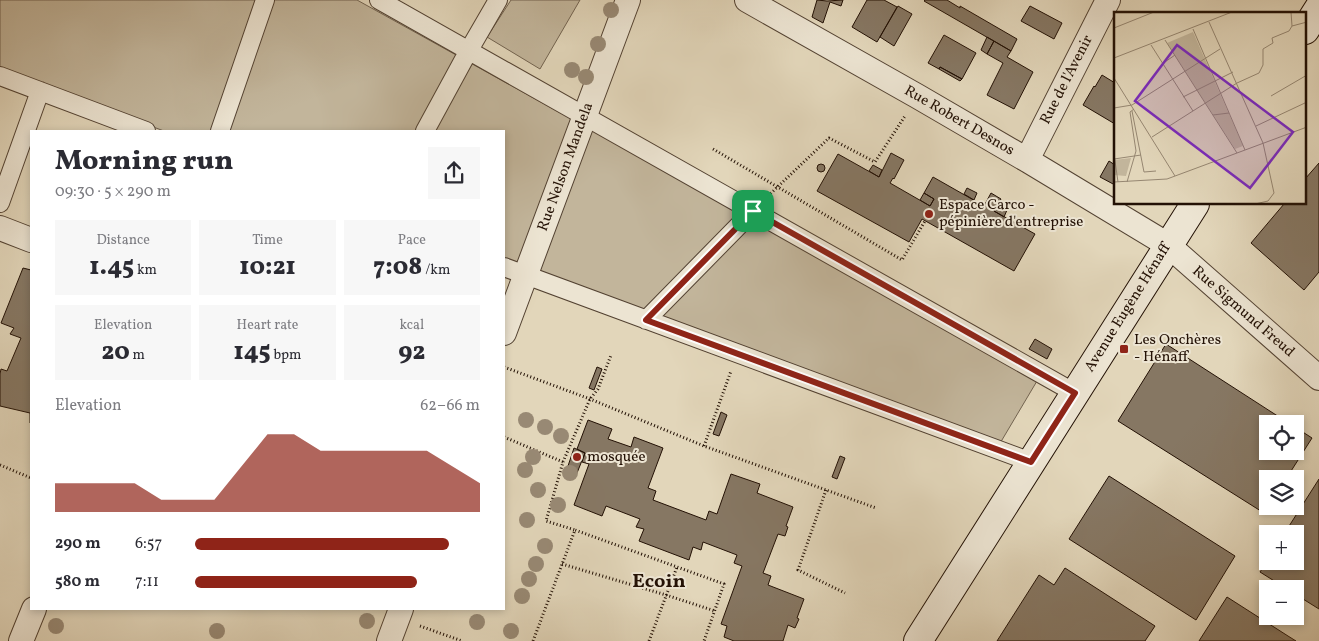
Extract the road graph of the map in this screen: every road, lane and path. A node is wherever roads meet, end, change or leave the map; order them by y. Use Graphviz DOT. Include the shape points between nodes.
graph roads {
  1 [pos="265,0"];
  2 [pos="379,0"];
  3 [pos="498,0"];
  4 [pos="628,0"];
  5 [pos="747,0"];
  6 [pos="1108,0"];
  7 [pos="1319,8"];
  8 [pos="1306,28"];
  9 [pos="469,50"];
  10 [pos="0,76"];
  11 [pos="40,91"];
  12 [pos="917,96"];
  13 [pos="585,116"];
  14 [pos="143,130"];
  15 [pos="220,130"];
  16 [pos="426,130"];
  17 [pos="713,149"];
  18 [pos="1027,160"];
  19 [pos="778,187"];
  20 [pos="0,203"];
  21 [pos="1193,205"];
  22 [pos="753,211"];
  23 [pos="925,221"];
  24 [pos="0,228"];
  25 [pos="30,240"];
  26 [pos="1168,246"];
  27 [pos="505,267"];
  28 [pos="526,275"];
  29 [pos="646,320"];
  30 [pos="505,330"];
  31 [pos="738,354"];
  32 [pos="611,355"];
  33 [pos="505,367"];
  34 [pos="1319,378"];
  35 [pos="1075,393"];
  36 [pos="590,399"];
  37 [pos="505,437"];
  38 [pos="704,446"];
  39 [pos="563,462"];
  40 [pos="1031,462"];
  41 [pos="0,466"];
  42 [pos="30,478"];
  43 [pos="826,490"];
  44 [pos="876,508"];
  45 [pos="574,530"];
  46 [pos="562,564"];
  47 [pos="677,567"];
  48 [pos="845,593"];
  49 [pos="666,594"];
  50 [pos="34,610"];
  51 [pos="714,611"];
  52 [pos="399,613"];
  53 [pos="22,641"];
  54 [pos="388,641"];
  55 [pos="462,641"];
  56 [pos="533,641"];
  57 [pos="649,641"];
  58 [pos="704,641"];
  59 [pos="918,641"];
  1 -- 15 [label="street"];
  2 -- 9 [label="street"];
  3 -- 9 [label="street"];
  4 -- 13 [label="street, Rue Nelson Mandela"];
  5 -- 12 [label="street, Rue Robert Desnos"];
  6 -- 18 [label="street, Rue de l'Avenir"];
  7 -- 8 [label="main road"];
  9 -- 13 [label="street"];
  9 -- 16 [label="street"];
  10 -- 11 [label="street"];
  11 -- 14 [label="street"];
  11 -- 20 [label="street"];
  12 -- 18 [label="street, Rue Robert Desnos"];
  12 -- 19 [label="path" via="875,162 829,138"];
  13 -- 22 [label="street"];
  13 -- 28 [label="street, Rue Nelson Mandela"];
  17 -- 19 [label="path"];
  18 -- 26 [label="street, Rue Robert Desnos"];
  19 -- 22 [label="path"];
  19 -- 23 [label="path" via="902,260"];
  21 -- 26 [label="main road, Avenue Eugène Hénaff"];
  22 -- 29 [label="street"];
  22 -- 35 [label="street"];
  24 -- 25 [label="street"];
  26 -- 34 [label="street, Rue Sigmund Freud"];
  26 -- 35 [label="main road, Avenue Eugène Hénaff"];
  27 -- 28 [label="street"];
  28 -- 29 [label="street"];
  28 -- 30 [label="street, Rue Nelson Mandela"];
  29 -- 31 [label="street"];
  31 -- 38 [label="path"];
  31 -- 40 [label="street"];
  32 -- 36 [label="path" via="598,389"];
  33 -- 36 [label="path"];
  35 -- 40 [label="main road, Avenue Eugène Hénaff"];
  36 -- 38 [label="path"];
  36 -- 39 [label="path"];
  37 -- 39 [label="path"];
  38 -- 43 [label="path"];
  39 -- 45 [label="path" via="546,521"];
  40 -- 59 [label="main road, Avenue Eugène Hénaff"];
  41 -- 42 [label="path"];
  43 -- 44 [label="path"];
  43 -- 48 [label="path" via="798,570"];
  45 -- 46 [label="path"];
  45 -- 47 [label="path"];
  46 -- 49 [label="path"];
  46 -- 56 [label="path"];
  47 -- 49 [label="path"];
  47 -- 51 [label="path" via="724,584"];
  49 -- 51 [label="path"];
  49 -- 57 [label="path"];
  50 -- 53 [label="street"];
  51 -- 58 [label="path"];
  52 -- 54 [label="street"];
  52 -- 55 [label="path"];
}
